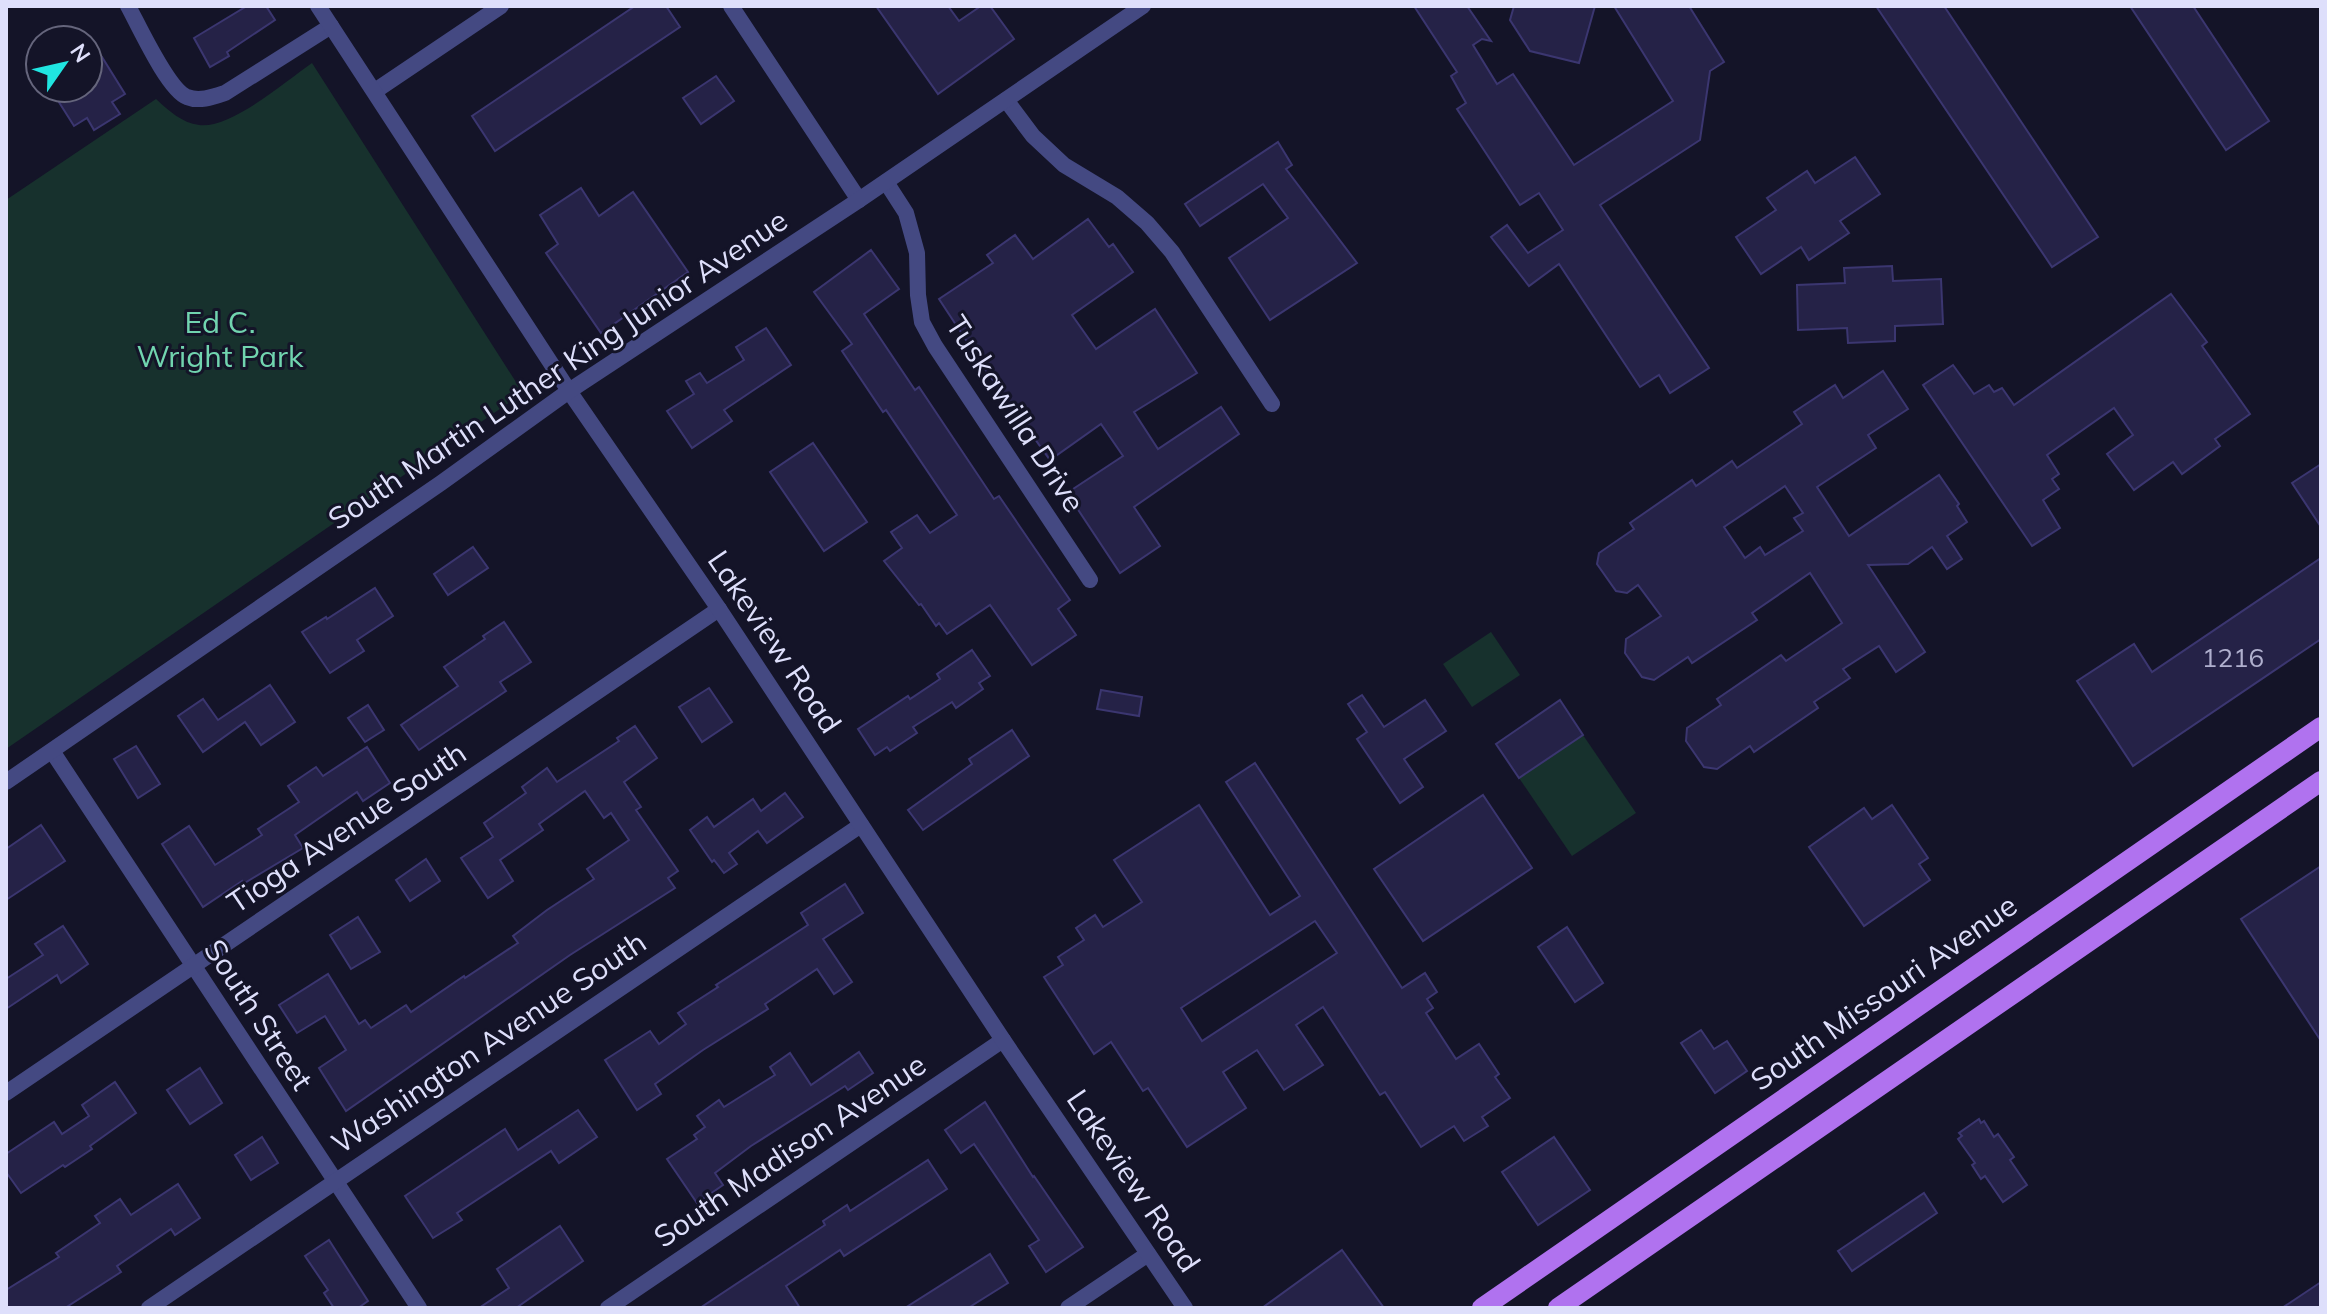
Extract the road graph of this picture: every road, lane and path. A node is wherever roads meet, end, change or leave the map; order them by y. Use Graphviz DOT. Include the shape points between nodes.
graph roads {
  1 [pos="128,6"];
  2 [pos="318,6"];
  3 [pos="501,6"];
  4 [pos="731,6"];
  5 [pos="1143,6"];
  6 [pos="1122,12"];
  7 [pos="331,26"];
  8 [pos="375,91"];
  9 [pos="1006,100"];
  10 [pos="886,182"];
  11 [pos="859,200"];
  12 [pos="569,391"];
  13 [pos="1272,404"];
  14 [pos="1090,580"];
  15 [pos="719,609"];
  16 [pos="2321,727"];
  17 [pos="52,751"];
  18 [pos="2321,781"];
  19 [pos="6,782"];
  20 [pos="861,825"];
  21 [pos="193,966"];
  22 [pos="1003,1040"];
  23 [pos="6,1093"];
  24 [pos="335,1182"];
  25 [pos="1148,1254"];
  26 [pos="149,1308"];
  27 [pos="419,1308"];
  28 [pos="608,1308"];
  29 [pos="1068,1308"];
  30 [pos="1185,1308"];
  31 [pos="1482,1308"];
  32 [pos="1558,1308"];
  1 -- 7 [label="street" via="175,88 187,97 206,99 225,93"];
  2 -- 7 [label="street, Lakeview Road"];
  3 -- 8 [label="street"];
  4 -- 11 [label="street"];
  5 -- 6 [label="street, South Martin Luther King Junior Avenue"];
  6 -- 9 [label="street, South Martin Luther King Junior Avenue"];
  7 -- 8 [label="street, Lakeview Road"];
  8 -- 12 [label="street, Lakeview Road"];
  9 -- 10 [label="street, South Martin Luther King Junior Avenue"];
  9 -- 13 [label="street" via="1064,165 1117,197 1147,223 1172,252"];
  10 -- 11 [label="street, South Martin Luther King Junior Avenue"];
  10 -- 14 [label="street, Tuskawilla Drive" via="906,213 917,253 922,322"];
  11 -- 12 [label="street, South Martin Luther King Junior Avenue"];
  12 -- 15 [label="street, Lakeview Road"];
  12 -- 17 [label="street, South Martin Luther King Junior Avenue"];
  15 -- 20 [label="street, Lakeview Road"];
  15 -- 21 [label="street, Tioga Avenue South"];
  16 -- 31 [label="main road, South Missouri Avenue"];
  17 -- 19 [label="street, South Martin Luther King Junior Avenue"];
  17 -- 21 [label="street, South Street"];
  18 -- 32 [label="main road"];
  20 -- 22 [label="street, Lakeview Road"];
  20 -- 24 [label="street, Washington Avenue South"];
  21 -- 23 [label="street, Tioga Avenue South"];
  21 -- 24 [label="street, South Street"];
  22 -- 25 [label="street, Lakeview Road"];
  22 -- 28 [label="street, South Madison Avenue"];
  24 -- 26 [label="street, Washington Avenue South"];
  24 -- 27 [label="street, South Street"];
  25 -- 29 [label="street"];
  25 -- 30 [label="street, Lakeview Road"];
}
